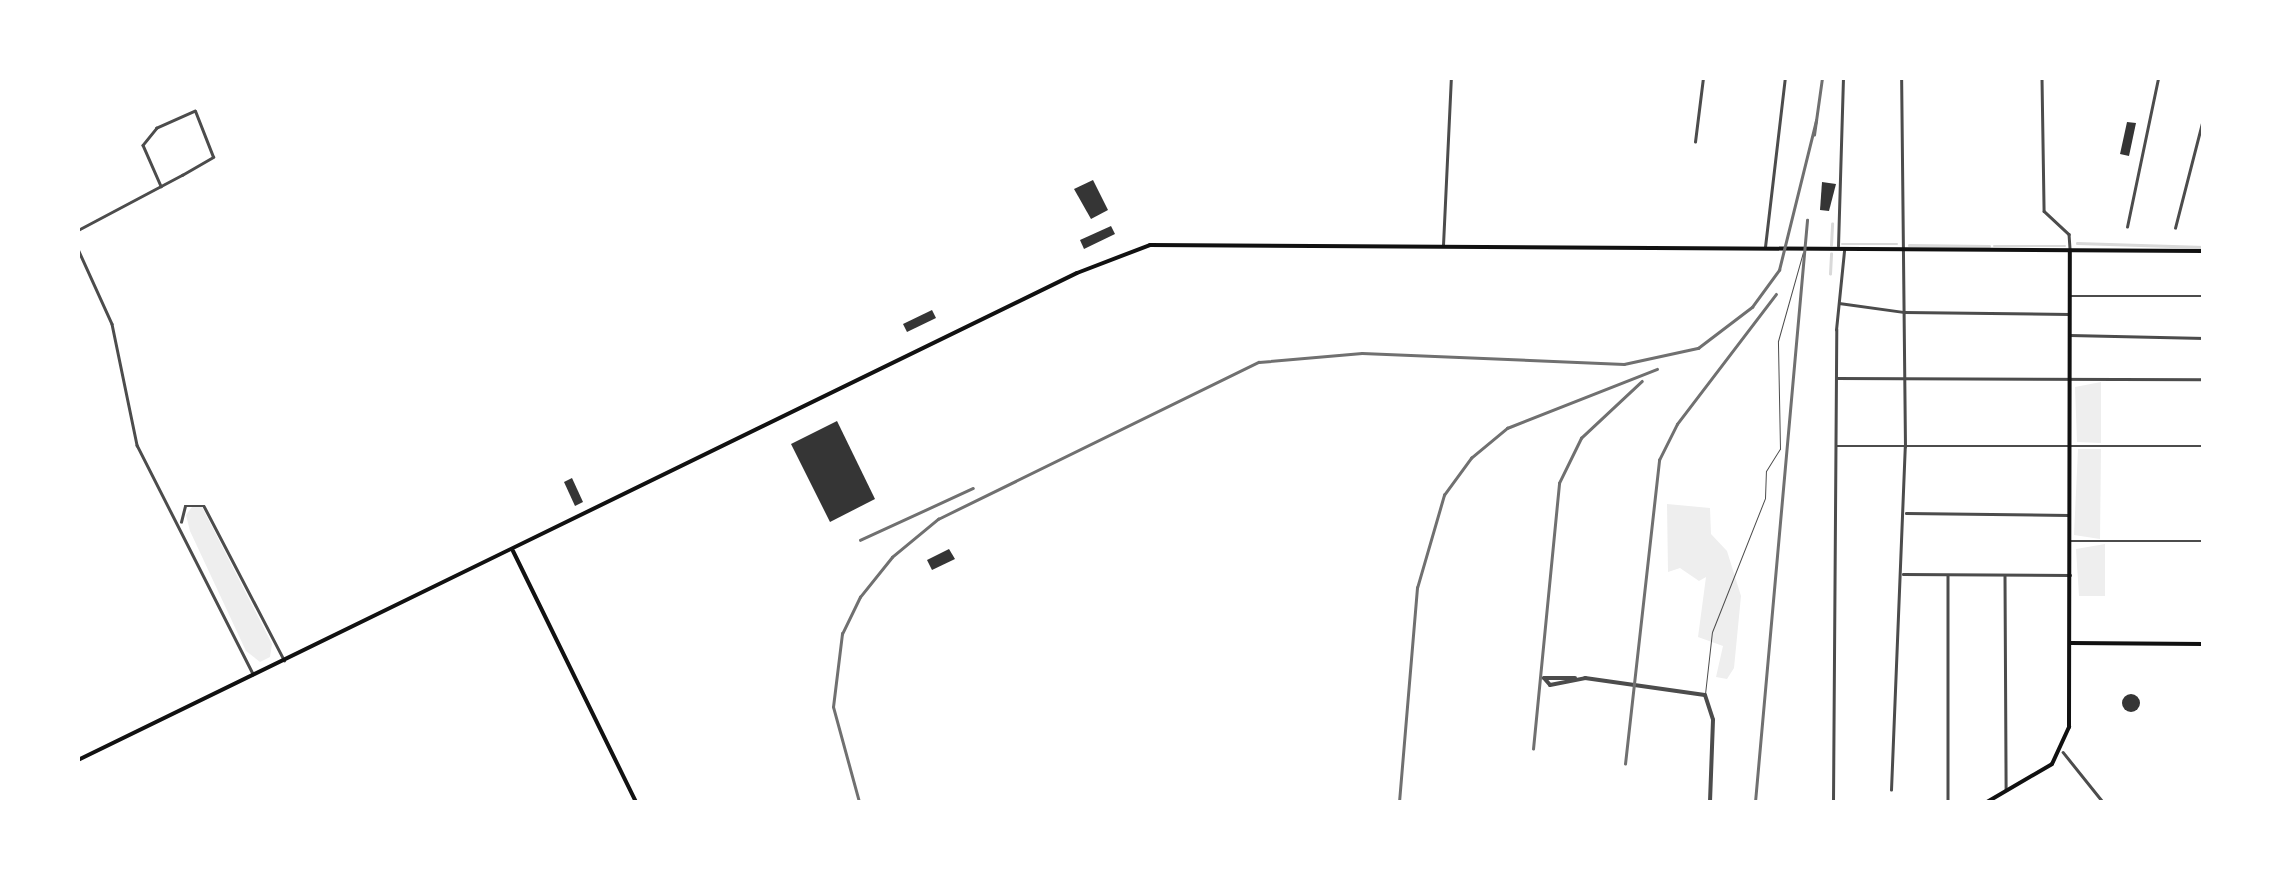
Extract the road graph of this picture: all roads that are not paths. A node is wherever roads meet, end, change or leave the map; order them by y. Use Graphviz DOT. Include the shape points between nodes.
graph roads {
  1 [pos="1451,78"];
  2 [pos="1703,78"];
  3 [pos="1785,78"];
  4 [pos="1843,78"];
  5 [pos="1901,78"];
  6 [pos="2042,78"];
  7 [pos="2158,78"];
  8 [pos="2204,115"];
  9 [pos="1695,142"];
  10 [pos="161,186"];
  11 [pos="2127,227"];
  12 [pos="2175,228"];
  13 [pos="78,230"];
  14 [pos="2075,231"];
  15 [pos="2069,234"];
  16 [pos="1443,248"];
  17 [pos="1765,248"];
  18 [pos="1804,248"];
  19 [pos="78,249"];
  20 [pos="1841,249"];
  21 [pos="1902,249"];
  22 [pos="2070,251"];
  23 [pos="2204,251"];
  24 [pos="2070,296"];
  25 [pos="2204,296"];
  26 [pos="1838,303"];
  27 [pos="1904,312"];
  28 [pos="2070,314"];
  29 [pos="2070,335"];
  30 [pos="2204,338"];
  31 [pos="1836,378"];
  32 [pos="1904,378"];
  33 [pos="2204,379"];
  34 [pos="2070,380"];
  35 [pos="1836,446"];
  36 [pos="2070,446"];
  37 [pos="2204,446"];
  38 [pos="1905,447"];
  39 [pos="1904,513"];
  40 [pos="2070,514"];
  41 [pos="180,524"];
  42 [pos="2070,541"];
  43 [pos="2204,541"];
  44 [pos="513,550"];
  45 [pos="1901,574"];
  46 [pos="1948,575"];
  47 [pos="2070,575"];
  48 [pos="2005,576"];
  49 [pos="2070,643"];
  50 [pos="2204,644"];
  51 [pos="284,660"];
  52 [pos="253,675"];
  53 [pos="1576,678"];
  54 [pos="1705,695"];
  55 [pos="2062,752"];
  56 [pos="78,760"];
  57 [pos="1891,790"];
  58 [pos="2006,792"];
  59 [pos="636,802"];
  60 [pos="1710,802"];
  61 [pos="1833,802"];
  62 [pos="1948,802"];
  63 [pos="1988,802"];
  64 [pos="2103,802"];
  1 -- 16 [label="street"];
  2 -- 9 [label="street"];
  3 -- 17 [label="street"];
  4 -- 20 [label="street"];
  5 -- 21 [label="street"];
  6 -- 15 [label="street" via="2044,210"];
  7 -- 11 [label="street"];
  8 -- 12 [label="street"];
  10 -- 10 [label="street" via="213,157 194,111 157,128 143,144"];
  10 -- 13 [label="street"];
  14 -- 15 [label="street"];
  15 -- 22 [label="street"];
  16 -- 17 [label="main road"];
  16 -- 44 [label="main road" via="1150,245 1128,251"];
  17 -- 18 [label="main road"];
  18 -- 20 [label="main road"];
  18 -- 54 [label="lane" via="1778,341 1780,450 1766,471 1765,498 1712,632"];
  19 -- 41 [label="street" via="112,324 137,445"];
  20 -- 21 [label="main road"];
  20 -- 26 [label="street"];
  21 -- 22 [label="main road"];
  21 -- 27 [label="street"];
  22 -- 23 [label="main road"];
  22 -- 24 [label="main road"];
  24 -- 25 [label="street"];
  24 -- 28 [label="main road"];
  26 -- 27 [label="street"];
  26 -- 31 [label="street"];
  27 -- 28 [label="street"];
  27 -- 32 [label="street"];
  28 -- 29 [label="main road"];
  29 -- 30 [label="street"];
  29 -- 34 [label="main road"];
  31 -- 32 [label="street"];
  31 -- 35 [label="street"];
  32 -- 34 [label="street"];
  32 -- 38 [label="street"];
  33 -- 34 [label="street"];
  34 -- 36 [label="main road"];
  35 -- 38 [label="street"];
  35 -- 61 [label="street"];
  36 -- 37 [label="street"];
  36 -- 38 [label="street"];
  36 -- 40 [label="main road"];
  38 -- 39 [label="street"];
  39 -- 40 [label="street"];
  39 -- 45 [label="street"];
  40 -- 42 [label="main road"];
  41 -- 51 [label="street" via="185,506 204,506"];
  41 -- 52 [label="street"];
  42 -- 43 [label="street"];
  42 -- 47 [label="main road"];
  44 -- 51 [label="main road"];
  44 -- 59 [label="main road"];
  45 -- 46 [label="street"];
  45 -- 57 [label="street"];
  46 -- 48 [label="street"];
  46 -- 62 [label="street"];
  47 -- 48 [label="street"];
  47 -- 49 [label="main road"];
  48 -- 58 [label="street"];
  49 -- 50 [label="main road"];
  49 -- 55 [label="main road" via="2069,727"];
  51 -- 52 [label="main road"];
  52 -- 56 [label="main road"];
  53 -- 53 [label="street" via="1552,674 1544,678 1550,685"];
  53 -- 54 [label="street"];
  54 -- 60 [label="street" via="1714,720"];
  55 -- 58 [label="main road"];
  55 -- 64 [label="street"];
  58 -- 63 [label="main road"];
}
